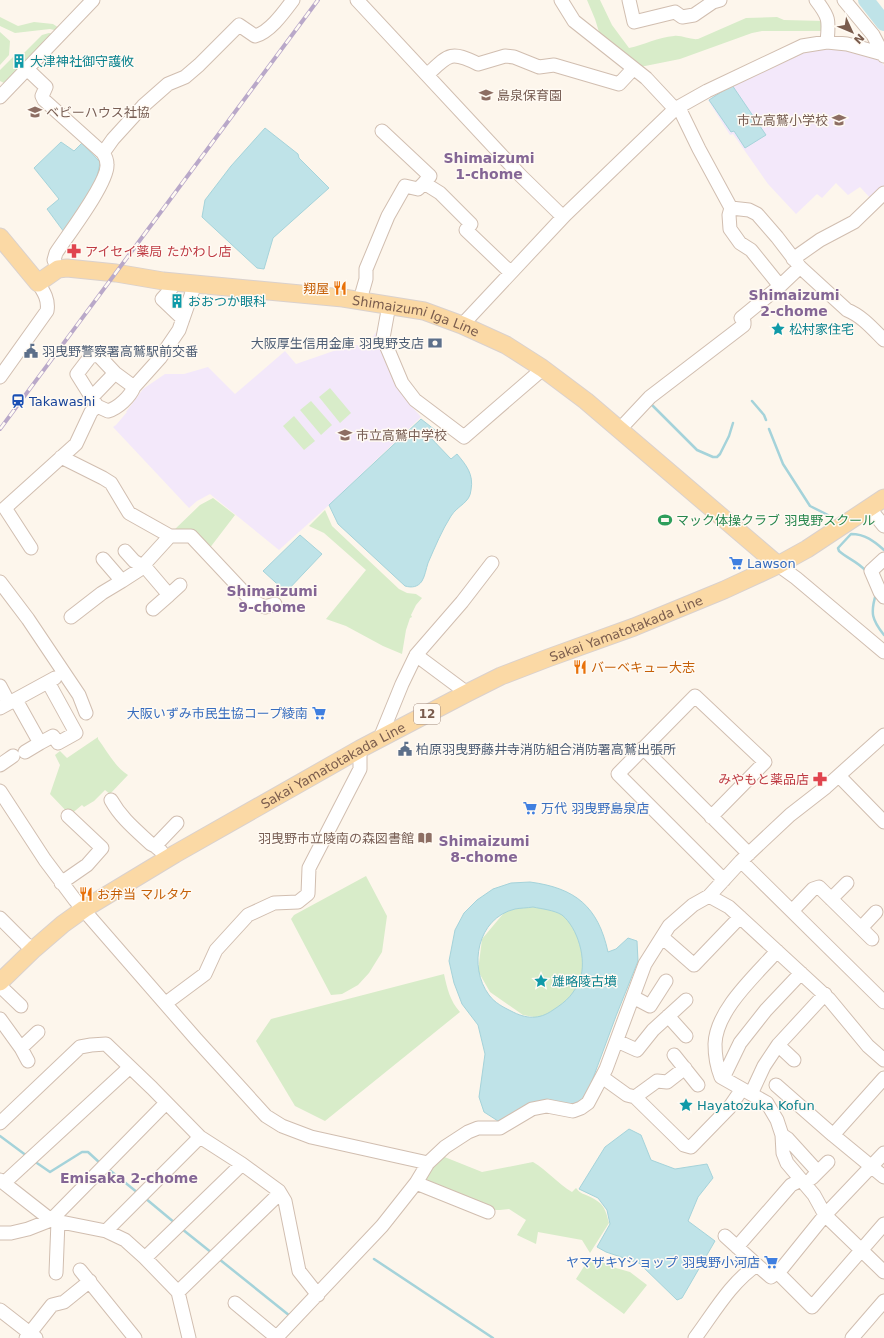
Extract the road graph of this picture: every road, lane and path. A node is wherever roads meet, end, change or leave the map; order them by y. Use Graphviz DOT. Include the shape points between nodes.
graph roads {
  1 [pos="92,0"];
  2 [pos="293,0"];
  3 [pos="356,0"];
  4 [pos="561,0"];
  5 [pos="629,0"];
  6 [pos="720,0"];
  7 [pos="816,0"];
  8 [pos="844,0"];
  9 [pos="827,42"];
  10 [pos="884,55"];
  11 [pos="27,69"];
  12 [pos="633,69"];
  13 [pos="427,76"];
  14 [pos="0,97"];
  15 [pos="675,109"];
  16 [pos="382,131"];
  17 [pos="103,154"];
  18 [pos="424,183"];
  19 [pos="884,193"];
  20 [pos="731,208"];
  21 [pos="565,215"];
  22 [pos="0,237"];
  23 [pos="797,263"];
  24 [pos="58,269"];
  25 [pos="510,272"];
  26 [pos="172,282"];
  27 [pos="38,283"];
  28 [pos="195,284"];
  29 [pos="780,286"];
  30 [pos="360,300"];
  31 [pos="389,305"];
  32 [pos="183,319"];
  33 [pos="462,325"];
  34 [pos="884,340"];
  35 [pos="542,368"];
  36 [pos="115,373"];
  37 [pos="0,377"];
  38 [pos="134,387"];
  39 [pos="94,401"];
  40 [pos="620,429"];
  41 [pos="60,457"];
  42 [pos="884,498"];
  43 [pos="870,509"];
  44 [pos="2,510"];
  45 [pos="884,526"];
  46 [pos="170,536"];
  47 [pos="31,548"];
  48 [pos="125,551"];
  49 [pos="103,559"];
  50 [pos="884,560"];
  51 [pos="492,563"];
  52 [pos="778,565"];
  53 [pos="143,566"];
  54 [pos="122,581"];
  55 [pos="0,582"];
  56 [pos="180,585"];
  57 [pos="169,595"];
  58 [pos="884,596"];
  59 [pos="275,604"];
  60 [pos="153,609"];
  61 [pos="71,617"];
  62 [pos="884,652"];
  63 [pos="416,655"];
  64 [pos="64,674"];
  65 [pos="48,682"];
  66 [pos="0,686"];
  67 [pos="467,693"];
  68 [pos="8,704"];
  69 [pos="86,713"];
  70 [pos="884,735"];
  71 [pos="380,738"];
  72 [pos="40,743"];
  73 [pos="643,748"];
  74 [pos="360,749"];
  75 [pos="25,752"];
  76 [pos="13,756"];
  77 [pos="0,764"];
  78 [pos="839,776"];
  79 [pos="0,791"];
  80 [pos="111,800"];
  81 [pos="68,816"];
  82 [pos="711,817"];
  83 [pos="884,822"];
  84 [pos="177,823"];
  85 [pos="155,846"];
  86 [pos="745,858"];
  87 [pos="164,861"];
  88 [pos="724,880"];
  89 [pos="847,882"];
  90 [pos="61,883"];
  91 [pos="710,896"];
  92 [pos="831,899"];
  93 [pos="84,909"];
  94 [pos="792,910"];
  95 [pos="876,912"];
  96 [pos="740,917"];
  97 [pos="0,918"];
  98 [pos="861,928"];
  99 [pos="662,937"];
  100 [pos="872,939"];
  101 [pos="34,949"];
  102 [pos="777,951"];
  103 [pos="800,972"];
  104 [pos="666,981"];
  105 [pos="0,984"];
  106 [pos="825,994"];
  107 [pos="633,997"];
  108 [pos="686,1000"];
  109 [pos="884,1002"];
  110 [pos="166,1003"];
  111 [pos="21,1006"];
  112 [pos="668,1016"];
  113 [pos="0,1019"];
  114 [pos="38,1032"];
  115 [pos="686,1036"];
  116 [pos="617,1041"];
  117 [pos="778,1045"];
  118 [pos="20,1048"];
  119 [pos="674,1055"];
  120 [pos="794,1060"];
  121 [pos="884,1060"];
  122 [pos="28,1061"];
  123 [pos="130,1067"];
  124 [pos="685,1068"];
  125 [pos="602,1077"];
  126 [pos="723,1078"];
  127 [pos="884,1078"];
  128 [pos="698,1085"];
  129 [pos="776,1085"];
  130 [pos="747,1092"];
  131 [pos="635,1097"];
  132 [pos="166,1103"];
  133 [pos="0,1123"];
  134 [pos="782,1135"];
  135 [pos="833,1136"];
  136 [pos="200,1137"];
  137 [pos="884,1153"];
  138 [pos="828,1162"];
  139 [pos="428,1163"];
  140 [pos="242,1164"];
  141 [pos="872,1166"];
  142 [pos="818,1172"];
  143 [pos="884,1177"];
  144 [pos="2,1181"];
  145 [pos="803,1182"];
  146 [pos="416,1183"];
  147 [pos="280,1193"];
  148 [pos="488,1212"];
  149 [pos="825,1215"];
  150 [pos="54,1220"];
  151 [pos="884,1224"];
  152 [pos="106,1231"];
  153 [pos="0,1233"];
  154 [pos="725,1236"];
  155 [pos="737,1247"];
  156 [pos="862,1250"];
  157 [pos="145,1258"];
  158 [pos="757,1265"];
  159 [pos="80,1270"];
  160 [pos="777,1272"];
  161 [pos="884,1272"];
  162 [pos="56,1273"];
  163 [pos="90,1281"];
  164 [pos="178,1292"];
  165 [pos="318,1295"];
  166 [pos="884,1302"];
  167 [pos="235,1303"];
  168 [pos="0,1310"];
  169 [pos="31,1336"];
  170 [pos="135,1338"];
  171 [pos="189,1338"];
  172 [pos="276,1338"];
  173 [pos="695,1338"];
  174 [pos="852,1338"];
  1 -- 11 [label="street"];
  2 -- 17 [label="street" via="260,34 255,36 239,25 185,77 168,84 143,106"];
  3 -- 13 [label="street"];
  4 -- 12 [label="street" via="574,21"];
  5 -- 6 [label="street" via="634,22 675,12 682,17 694,15"];
  7 -- 9 [label="street" via="827,15"];
  8 -- 10 [label="street" via="873,35"];
  9 -- 10 [label="street" via="847,44"];
  9 -- 15 [label="street" via="802,46"];
  11 -- 14 [label="street"];
  11 -- 17 [label="street" via="46,87 42,96 44,100"];
  12 -- 13 [label="street" via="619,84 554,65 539,67 514,57 504,56 478,64 463,56 452,55 444,59"];
  12 -- 15 [label="street" via="646,78"];
  13 -- 21 [label="street" via="521,176 560,214"];
  15 -- 20 [label="street" via="681,112"];
  15 -- 21 [label="street"];
  16 -- 18 [label="street" via="430,176"];
  17 -- 24 [label="street" via="108,166 102,183 56,253 54,260"];
  18 -- 25 [label="street" via="440,193 471,224 466,230"];
  18 -- 30 [label="street" via="418,189 405,186 388,216 366,269"];
  19 -- 23 [label="street" via="854,222 820,240"];
  20 -- 23 [label="street" via="749,210 757,214"];
  20 -- 29 [label="street" via="730,228 740,243 750,250"];
  21 -- 25 [label="street"];
  22 -- 27 [label="main road"];
  23 -- 29 [label="street"];
  23 -- 34 [label="street" via="847,310 855,313"];
  24 -- 26 [label="main road, Shimaizumi Iga Line" via="99,271"];
  24 -- 27 [label="main road"];
  25 -- 33 [label="street"];
  26 -- 28 [label="main road, Shimaizumi Iga Line"];
  26 -- 32 [label="street" via="171,289 162,299"];
  27 -- 37 [label="street" via="46,296 47,311"];
  28 -- 30 [label="main road, Shimaizumi Iga Line"];
  28 -- 32 [label="street"];
  29 -- 40 [label="street" via="741,318 744,325 650,397"];
  30 -- 31 [label="main road, Shimaizumi Iga Line"];
  31 -- 33 [label="main road, Shimaizumi Iga Line" via="424,311"];
  31 -- 35 [label="street" via="382,338 402,383 415,400 464,437"];
  32 -- 38 [label="street" via="179,330 160,358"];
  33 -- 35 [label="main road, Shimaizumi Iga Line" via="506,345"];
  35 -- 40 [label="main road, Shimaizumi Iga Line"];
  36 -- 38 [label="street"];
  36 -- 39 [label="street"];
  36 -- 39 [label="street" via="96,355 90,357 77,374"];
  38 -- 39 [label="street" via="116,408 108,411"];
  39 -- 41 [label="street" via="76,444"];
  40 -- 52 [label="main road, Shimaizumi Iga Line"];
  41 -- 44 [label="street"];
  41 -- 46 [label="street" via="111,483 129,513"];
  42 -- 43 [label="main road, Sakai Yamatotakada Line / 12"];
  43 -- 45 [label="street"];
  43 -- 52 [label="main road, Sakai Yamatotakada Line / 12"];
  44 -- 47 [label="street"];
  46 -- 53 [label="street"];
  46 -- 59 [label="street" via="191,536 252,600 265,607"];
  48 -- 53 [label="street"];
  49 -- 54 [label="street"];
  50 -- 58 [label="street" via="871,572"];
  51 -- 63 [label="street"];
  52 -- 62 [label="street"];
  52 -- 67 [label="main road, Sakai Yamatotakada Line / 12" via="641,624 501,676"];
  53 -- 54 [label="street"];
  53 -- 57 [label="street"];
  54 -- 61 [label="street"];
  55 -- 64 [label="street"];
  56 -- 57 [label="street"];
  57 -- 60 [label="street"];
  63 -- 67 [label="street"];
  63 -- 71 [label="street"];
  64 -- 65 [label="street"];
  64 -- 69 [label="street" via="79,695"];
  65 -- 68 [label="street"];
  65 -- 72 [label="street" via="76,733 58,743 53,736"];
  66 -- 68 [label="street"];
  67 -- 71 [label="main road, Sakai Yamatotakada Line / 12"];
  68 -- 72 [label="street"];
  70 -- 78 [label="street"];
  71 -- 74 [label="main road, Sakai Yamatotakada Line / 12"];
  72 -- 75 [label="street"];
  73 -- 82 [label="street"];
  73 -- 82 [label="street" via="696,696 765,762"];
  73 -- 88 [label="street" via="618,774"];
  74 -- 87 [label="main road, Sakai Yamatotakada Line / 12"];
  74 -- 110 [label="street" via="360,769 309,868 308,894 298,902 274,903 248,915 216,950 205,974"];
  76 -- 77 [label="street"];
  78 -- 83 [label="street"];
  78 -- 86 [label="street" via="790,815"];
  79 -- 90 [label="street"];
  80 -- 85 [label="street" via="126,821"];
  81 -- 90 [label="street" via="102,848 87,865"];
  82 -- 86 [label="street"];
  84 -- 85 [label="street"];
  85 -- 87 [label="street" via="161,852"];
  86 -- 88 [label="street"];
  86 -- 94 [label="street"];
  87 -- 93 [label="main road, Sakai Yamatotakada Line / 12"];
  88 -- 91 [label="street"];
  89 -- 92 [label="street"];
  90 -- 93 [label="street"];
  91 -- 96 [label="street"];
  91 -- 99 [label="street" via="694,905 669,926"];
  92 -- 94 [label="street" via="819,887 813,889"];
  92 -- 98 [label="street"];
  93 -- 101 [label="main road, Sakai Yamatotakada Line / 12"];
  93 -- 110 [label="street"];
  94 -- 109 [label="street"];
  95 -- 98 [label="street"];
  96 -- 99 [label="street" via="694,965"];
  96 -- 102 [label="street"];
  97 -- 101 [label="street"];
  98 -- 100 [label="street"];
  99 -- 107 [label="street" via="645,964"];
  101 -- 105 [label="main road, Sakai Yamatotakada Line / 12"];
  102 -- 103 [label="street"];
  102 -- 126 [label="street" via="726,1011 715,1043 717,1065"];
  103 -- 106 [label="street"];
  103 -- 126 [label="street" via="740,1043"];
  104 -- 107 [label="street" via="650,1006"];
  105 -- 111 [label="street"];
  106 -- 117 [label="street"];
  106 -- 121 [label="street" via="868,1046"];
  107 -- 116 [label="street"];
  108 -- 112 [label="street"];
  110 -- 139 [label="street" via="266,1116 282,1126 311,1137"];
  112 -- 115 [label="street"];
  112 -- 116 [label="street" via="638,1050"];
  113 -- 118 [label="street"];
  114 -- 118 [label="street"];
  116 -- 125 [label="street"];
  117 -- 120 [label="street"];
  117 -- 130 [label="street"];
  118 -- 122 [label="street"];
  119 -- 124 [label="street"];
  123 -- 132 [label="street"];
  123 -- 133 [label="street" via="106,1044 80,1047"];
  123 -- 144 [label="street"];
  124 -- 128 [label="street"];
  124 -- 131 [label="street" via="667,1082 657,1081"];
  125 -- 131 [label="street" via="627,1095"];
  125 -- 139 [label="street" via="588,1103 581,1108 573,1111 547,1106 532,1109 500,1128 478,1128 445,1147"];
  126 -- 130 [label="street"];
  127 -- 135 [label="street"];
  129 -- 135 [label="street"];
  130 -- 131 [label="street" via="691,1147 684,1145"];
  130 -- 134 [label="street" via="767,1103"];
  132 -- 136 [label="street"];
  132 -- 150 [label="street"];
  134 -- 142 [label="street"];
  134 -- 145 [label="street" via="783,1153 787,1163"];
  135 -- 141 [label="street"];
  136 -- 140 [label="street"];
  136 -- 152 [label="street"];
  137 -- 141 [label="street"];
  138 -- 142 [label="street"];
  139 -- 146 [label="street"];
  140 -- 147 [label="street"];
  140 -- 157 [label="street"];
  141 -- 143 [label="street"];
  141 -- 149 [label="street"];
  142 -- 145 [label="street"];
  144 -- 150 [label="street"];
  145 -- 149 [label="street"];
  145 -- 155 [label="street" via="791,1185"];
  146 -- 148 [label="street"];
  146 -- 165 [label="street" via="382,1226"];
  147 -- 164 [label="street"];
  147 -- 165 [label="street" via="285,1201 299,1271"];
  149 -- 156 [label="street"];
  149 -- 160 [label="street"];
  150 -- 152 [label="street"];
  150 -- 153 [label="street" via="28,1230"];
  150 -- 162 [label="street"];
  151 -- 156 [label="street"];
  152 -- 157 [label="street" via="125,1240"];
  154 -- 155 [label="street"];
  155 -- 158 [label="street"];
  156 -- 160 [label="street" via="812,1308"];
  156 -- 161 [label="street"];
  157 -- 164 [label="street"];
  158 -- 160 [label="street" via="771,1277"];
  158 -- 173 [label="street" via="747,1271 718,1305"];
  159 -- 163 [label="street"];
  163 -- 169 [label="street" via="64,1302 52,1305"];
  163 -- 170 [label="street"];
  164 -- 171 [label="street"];
  165 -- 172 [label="street"];
  166 -- 174 [label="street"];
  167 -- 172 [label="street"];
  168 -- 169 [label="street"];
}
